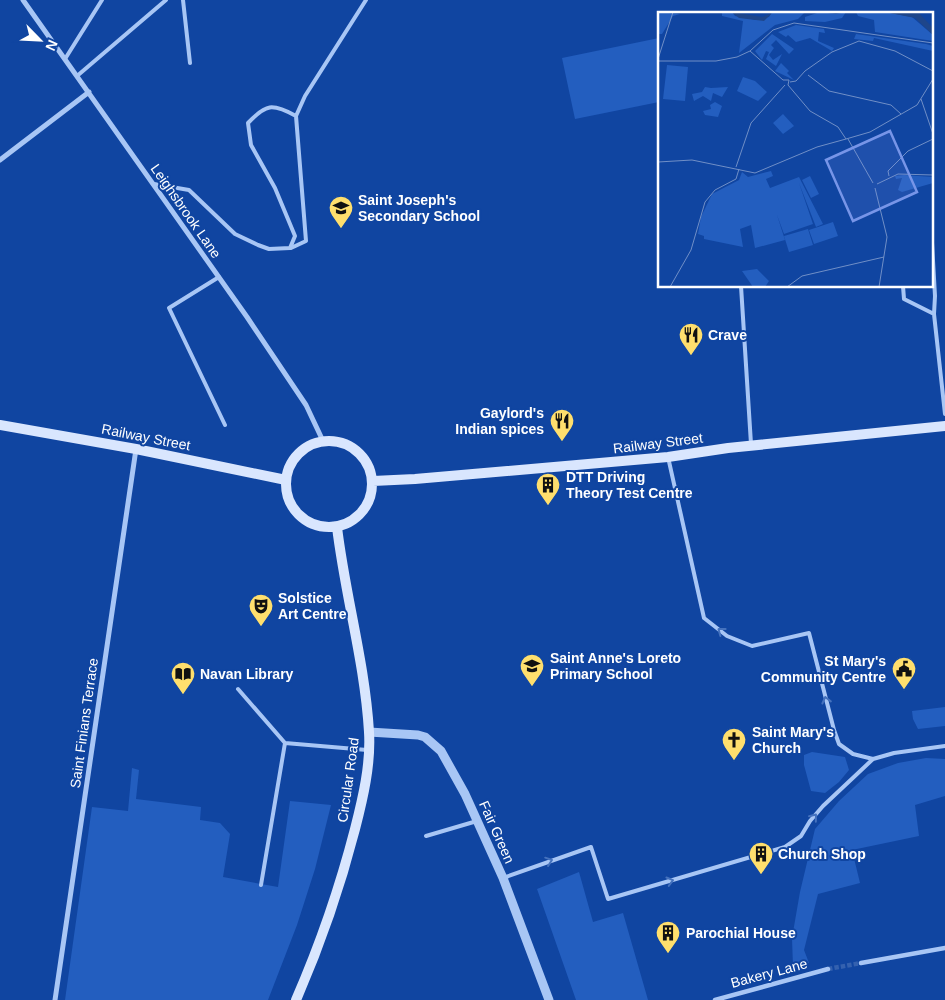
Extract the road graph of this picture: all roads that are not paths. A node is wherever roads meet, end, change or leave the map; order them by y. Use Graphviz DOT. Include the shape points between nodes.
graph roads {
  1 [pos="23,0"];
  2 [pos="102,0"];
  3 [pos="166,0"];
  4 [pos="183,0"];
  5 [pos="366,0"];
  6 [pos="65,59"];
  7 [pos="190,63"];
  8 [pos="77,76"];
  9 [pos="89,92"];
  10 [pos="296,116"];
  11 [pos="0,160"];
  12 [pos="154,184"];
  13 [pos="932,243"];
  14 [pos="290,248"];
  15 [pos="219,277"];
  16 [pos="740,288"];
  17 [pos="903,288"];
  18 [pos="934,314"];
  19 [pos="945,414"];
  20 [pos="225,424"];
  21 [pos="0,425"];
  22 [pos="945,426"];
  23 [pos="324,441"];
  24 [pos="752,446"];
  25 [pos="136,449"];
  26 [pos="668,456"];
  27 [pos="286,480"];
  28 [pos="373,481"];
  29 [pos="336,527"];
  30 [pos="238,689"];
  31 [pos="369,732"];
  32 [pos="285,743"];
  33 [pos="945,746"];
  34 [pos="369,750"];
  35 [pos="872,759"];
  36 [pos="477,821"];
  37 [pos="426,836"];
  38 [pos="503,878"];
  39 [pos="261,885"];
  40 [pos="945,948"];
  41 [pos="861,963"];
  42 [pos="828,969"];
  43 [pos="55,1000"];
  44 [pos="296,1000"];
  45 [pos="548,1000"];
  46 [pos="715,1000"];
  1 -- 6 [label="street, Leighsbrook Lane"];
  2 -- 6 [label="lane"];
  3 -- 8 [label="lane"];
  4 -- 7 [label="lane"];
  5 -- 10 [label="lane" via="305,96"];
  6 -- 8 [label="street, Leighsbrook Lane"];
  8 -- 9 [label="street, Leighsbrook Lane"];
  9 -- 11 [label="street"];
  9 -- 12 [label="street, Leighsbrook Lane"];
  10 -- 14 [label="lane" via="306,241"];
  10 -- 14 [label="lane" via="280,107 261,110 248,123 251,145 275,188 295,236"];
  12 -- 14 [label="lane" via="188,190 236,234 258,245 269,249"];
  12 -- 15 [label="street, Leighsbrook Lane"];
  13 -- 18 [label="lane"];
  15 -- 20 [label="lane" via="169,308"];
  15 -- 23 [label="street, Leighsbrook Lane" via="306,405"];
  16 -- 24 [label="lane"];
  17 -- 18 [label="lane" via="904,299"];
  18 -- 19 [label="lane"];
  21 -- 25 [label="main road, Railway Street"];
  22 -- 24 [label="main road, Railway Street"];
  23 -- 27 [label="main road" via="302,450 294,459"];
  23 -- 28 [label="main road" via="338,441 356,450 369,467"];
  24 -- 26 [label="main road, Railway Street"];
  25 -- 27 [label="main road, Railway Street"];
  25 -- 43 [label="street, Saint Finians Terrace"];
  26 -- 28 [label="main road, Railway Street"];
  35 -- 26 [label="lane, one-way" via="853,754 839,744 810,633 752,646 727,636 704,618"];
  27 -- 29 [label="main road" via="287,494 300,516 317,525"];
  28 -- 29 [label="main road" via="372,493 359,515"];
  29 -- 31 [label="main road, Circular Road" via="360,658"];
  30 -- 32 [label="lane"];
  31 -- 34 [label="main road, Circular Road"];
  31 -- 36 [label="street, Fair Green" via="425,737 441,751"];
  32 -- 34 [label="lane"];
  32 -- 39 [label="lane"];
  33 -- 35 [label="lane"];
  34 -- 44 [label="main road, Circular Road" via="362,804 346,864"];
  38 -- 35 [label="lane, one-way" via="590,847 608,899 785,847 801,836 823,806"];
  36 -- 37 [label="lane"];
  36 -- 38 [label="street, Fair Green"];
  38 -- 45 [label="street, Fair Green"];
  40 -- 41 [label="street"];
  42 -- 46 [label="street, Bakery Lane"];
}
